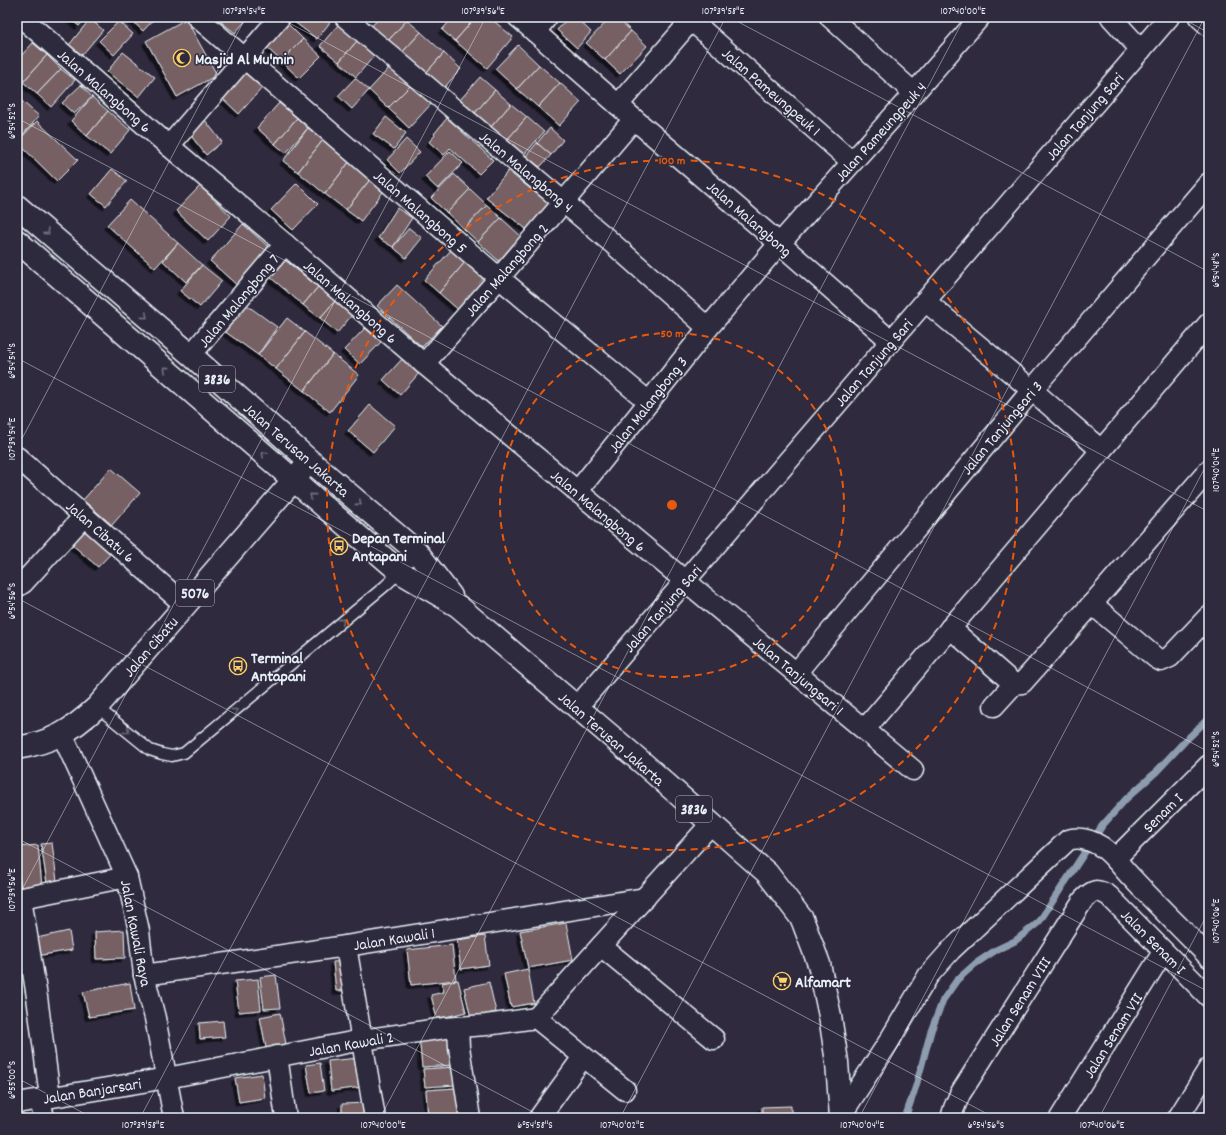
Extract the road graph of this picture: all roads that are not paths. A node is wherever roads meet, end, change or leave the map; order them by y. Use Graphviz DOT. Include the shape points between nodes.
graph roads {
  1 [pos="21,17"];
  2 [pos="197,17"];
  3 [pos="280,17"];
  4 [pos="345,17"];
  5 [pos="518,17"];
  6 [pos="980,17"];
  7 [pos="1111,17"];
  8 [pos="1169,17"];
  9 [pos="1199,17"];
  10 [pos="693,19"];
  11 [pos="836,19"];
  12 [pos="541,24"];
  13 [pos="1209,26"];
  14 [pos="1141,50"];
  15 [pos="245,59"];
  16 [pos="914,93"];
  17 [pos="618,105"];
  18 [pos="634,119"];
  19 [pos="169,146"];
  20 [pos="852,162"];
  21 [pos="1209,183"];
  22 [pos="563,202"];
  23 [pos="17,206"];
  24 [pos="17,241"];
  25 [pos="779,243"];
  26 [pos="285,244"];
  27 [pos="99,276"];
  28 [pos="499,278"];
  29 [pos="81,296"];
  30 [pos="925,301"];
  31 [pos="1209,323"];
  32 [pos="708,328"];
  33 [pos="891,341"];
  34 [pos="191,356"];
  35 [pos="424,364"];
  36 [pos="1032,390"];
  37 [pos="649,402"];
  38 [pos="1101,450"];
  39 [pos="17,457"];
  40 [pos="310,461"];
  41 [pos="1209,470"];
  42 [pos="293,480"];
  43 [pos="577,492"];
  44 [pos="84,516"];
  45 [pos="417,552"];
  46 [pos="400,572"];
  47 [pos="686,581"];
  48 [pos="17,587"];
  49 [pos="1092,604"];
  50 [pos="185,605"];
  51 [pos="458,606"];
  52 [pos="1209,616"];
  53 [pos="950,628"];
  54 [pos="796,673"];
  55 [pos="1014,684"];
  56 [pos="994,706"];
  57 [pos="97,707"];
  58 [pos="577,707"];
  59 [pos="865,729"];
  60 [pos="62,734"];
  61 [pos="17,748"];
  62 [pos="1209,765"];
  63 [pos="913,770"];
  64 [pos="711,824"];
  65 [pos="1109,853"];
  66 [pos="127,877"];
  67 [pos="1096,891"];
  68 [pos="19,898"];
  69 [pos="645,898"];
  70 [pos="346,946"];
  71 [pos="601,946"];
  72 [pos="1163,952"];
  73 [pos="1209,957"];
  74 [pos="144,975"];
  75 [pos="26,985"];
  76 [pos="1209,997"];
  77 [pos="536,1018"];
  78 [pos="458,1027"];
  79 [pos="714,1039"];
  80 [pos="362,1040"];
  81 [pos="276,1056"];
  82 [pos="583,1057"];
  83 [pos="1209,1068"];
  84 [pos="167,1078"];
  85 [pos="625,1090"];
  86 [pos="45,1098"];
  87 [pos="17,1103"];
  88 [pos="840,1117"];
  89 [pos="44,1118"];
  90 [pos="174,1118"];
  91 [pos="286,1118"];
  92 [pos="375,1118"];
  93 [pos="470,1118"];
  94 [pos="539,1118"];
  95 [pos="952,1118"];
  96 [pos="1060,1118"];
  97 [pos="1178,1118"];
  1 -- 19 [label="street, Jalan Malangbong 6"];
  2 -- 15 [label="street, Jalan Malangbong 5"];
  3 -- 15 [label="street"];
  4 -- 22 [label="street, Jalan Malangbong 4"];
  5 -- 12 [label="street, Jalan Malangbong"];
  6 -- 16 [label="street, Jalan Pameungpeuk 4"];
  7 -- 14 [label="street"];
  8 -- 14 [label="street, Jalan Tanjung Sari"];
  9 -- 13 [label="street"];
  10 -- 17 [label="street"];
  10 -- 20 [label="street, Jalan Pameungpeuk 1"];
  11 -- 16 [label="street"];
  12 -- 17 [label="street, Jalan Malangbong"];
  14 -- 30 [label="street, Jalan Tanjung Sari"];
  15 -- 19 [label="street"];
  15 -- 28 [label="street, Jalan Malangbong 5"];
  16 -- 20 [label="street, Jalan Pameungpeuk 4"];
  17 -- 18 [label="street, Jalan Malangbong"];
  18 -- 22 [label="street, Jalan Malangbong 2"];
  18 -- 25 [label="street, Jalan Malangbong"];
  19 -- 26 [label="street, Jalan Malangbong 6"];
  20 -- 25 [label="street, Jalan Pameungpeuk 4"];
  21 -- 36 [label="street, Jalan Tanjungsari 3"];
  22 -- 28 [label="street, Jalan Malangbong 2"];
  22 -- 32 [label="street, Jalan Malangbong 4"];
  23 -- 27 [label="main road, Jalan Terusan Jakarta / 3836, one-way"];
  24 -- 29 [label="main road, Jalan Terusan Jakarta / 3836"];
  25 -- 32 [label="street, Jalan Malangbong 3"];
  25 -- 33 [label="street, Jalan Malangbong"];
  26 -- 34 [label="street, Jalan Malangbong 7"];
  26 -- 35 [label="street, Jalan Malangbong 6"];
  27 -- 29 [label="main road"];
  27 -- 34 [label="main road, Jalan Terusan Jakarta / 3836, one-way"];
  28 -- 35 [label="street, Jalan Malangbong 2"];
  28 -- 37 [label="street, Jalan Malangbong 5"];
  42 -- 29 [label="main road, Jalan Terusan Jakarta / 3836, one-way"];
  30 -- 33 [label="street, Jalan Tanjung Sari"];
  30 -- 36 [label="street"];
  31 -- 38 [label="street"];
  32 -- 37 [label="street, Jalan Malangbong 3"];
  33 -- 47 [label="street, Jalan Tanjung Sari"];
  34 -- 40 [label="main road, Jalan Terusan Jakarta / 3836"];
  35 -- 43 [label="street, Jalan Malangbong 6"];
  36 -- 38 [label="street"];
  36 -- 54 [label="street, Jalan Tanjungsari 3"];
  37 -- 43 [label="street, Jalan Malangbong 3"];
  38 -- 53 [label="street"];
  39 -- 44 [label="street, Jalan Cibatu 6"];
  40 -- 42 [label="main road, Jalan Cibatu"];
  40 -- 45 [label="main road, Jalan Terusan Jakarta / 3836, one-way"];
  41 -- 49 [label="street"];
  46 -- 42 [label="main road, Jalan Terusan Jakarta / 3836, one-way"];
  42 -- 50 [label="main road, Jalan Cibatu / 5076"];
  43 -- 47 [label="street, Jalan Malangbong 6"];
  44 -- 48 [label="street"];
  44 -- 50 [label="street, Jalan Cibatu 6"];
  45 -- 46 [label="lane"];
  45 -- 51 [label="main road, Jalan Terusan Jakarta / 3836"];
  46 -- 51 [label="main road, Jalan Terusan Jakarta / 3836"];
  57 -- 46 [label="lane, one-way" via="150,750 172,756 184,753"];
  47 -- 54 [label="street, Jalan Tanjungsari 1"];
  47 -- 58 [label="street, Jalan Tanjung Sari"];
  49 -- 52 [label="street" via="1161,661 1170,657"];
  49 -- 55 [label="street" via="1022,684"];
  50 -- 57 [label="main road, Jalan Cibatu / 5076"];
  51 -- 58 [label="main road, Jalan Terusan Jakarta"];
  53 -- 55 [label="street"];
  53 -- 59 [label="street"];
  54 -- 59 [label="street, Jalan Tanjungsari 1"];
  55 -- 56 [label="street"];
  57 -- 60 [label="main road, Jalan Cibatu / 5076"];
  58 -- 64 [label="main road, Jalan Terusan Jakarta / 3836"];
  59 -- 63 [label="street, Jalan Tanjungsari 1"];
  60 -- 61 [label="main road, Jalan Cibatu / 5076" via="35,745"];
  60 -- 66 [label="street, Jalan Kawali Raya"];
  62 -- 65 [label="street, Senam I"];
  64 -- 69 [label="street"];
  64 -- 88 [label="main road, Jalan Terusan Jakarta / 3836" via="767,873 802,919 819,964 830,1016 837,1062"];
  65 -- 73 [label="street"];
  65 -- 88 [label="street" via="1083,838 1068,840 951,950 928,976"];
  66 -- 68 [label="street"];
  66 -- 74 [label="street, Jalan Kawali Raya" via="139,931"];
  67 -- 72 [label="street, Jalan Senam I" via="1109,896"];
  67 -- 95 [label="street, Jalan Senam VIII" via="1083,900 1002,1027 960,1094"];
  68 -- 75 [label="street"];
  69 -- 70 [label="street, Jalan Kawali 1"];
  69 -- 71 [label="street"];
  70 -- 74 [label="street, Jalan Kawali 1"];
  70 -- 80 [label="street"];
  71 -- 77 [label="street"];
  71 -- 79 [label="street"];
  72 -- 76 [label="street, Jalan Senam I"];
  72 -- 96 [label="street, Jalan Senam VII"];
  74 -- 84 [label="street, Jalan Kawali Raya"];
  75 -- 86 [label="street" via="37,997"];
  77 -- 78 [label="street, Jalan Kawali 2"];
  77 -- 82 [label="street"];
  78 -- 80 [label="street, Jalan Kawali 2"];
  78 -- 93 [label="street"];
  80 -- 81 [label="street, Jalan Kawali 2"];
  80 -- 92 [label="street"];
  81 -- 84 [label="street, Jalan Kawali 2"];
  81 -- 91 [label="street"];
  82 -- 85 [label="street"];
  82 -- 94 [label="street"];
  83 -- 97 [label="street"];
  84 -- 86 [label="street, Jalan Banjarsari"];
  84 -- 90 [label="street, Jalan Kawali Raya"];
  86 -- 87 [label="street, Jalan Banjarsari"];
  86 -- 89 [label="street"];
}
